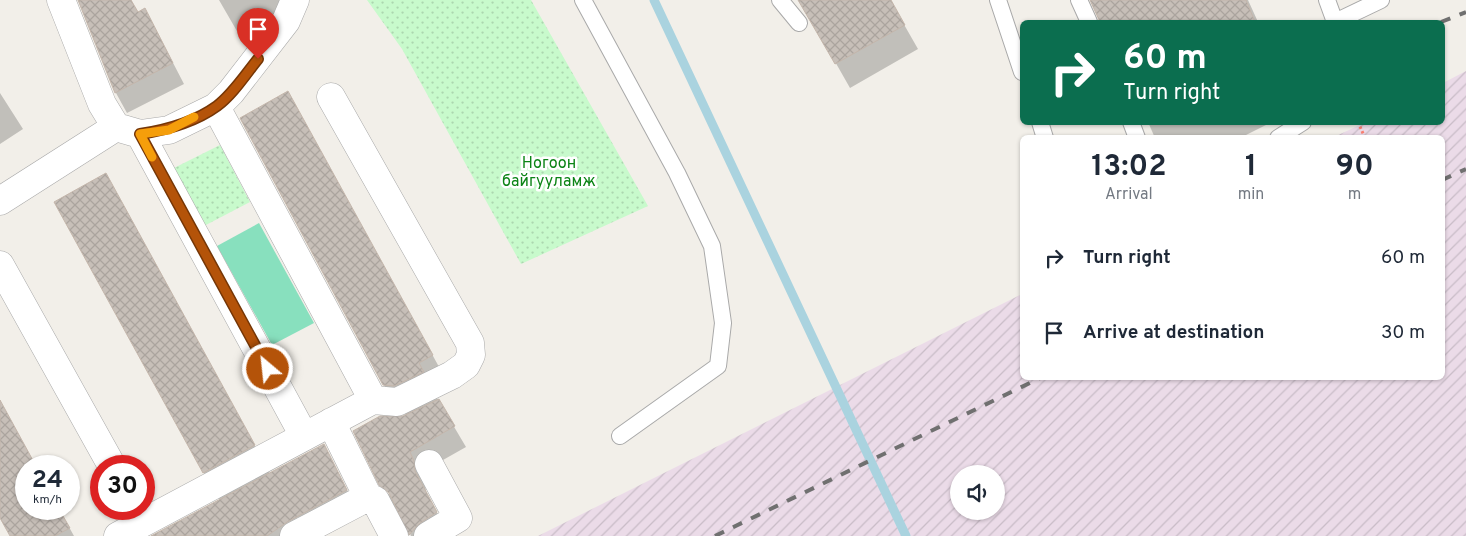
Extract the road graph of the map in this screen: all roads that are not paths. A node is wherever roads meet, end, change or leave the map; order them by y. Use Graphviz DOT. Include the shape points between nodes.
graph roads {
  1 [pos="61,0"];
  2 [pos="295,0"];
  3 [pos="583,0"];
  4 [pos="780,0"];
  5 [pos="998,0"];
  6 [pos="1079,0"];
  7 [pos="1327,0"];
  8 [pos="1380,0"];
  9 [pos="1088,20"];
  10 [pos="1334,20"];
  11 [pos="1339,20"];
  12 [pos="800,23"];
  13 [pos="1020,66"];
  14 [pos="331,97"];
  15 [pos="216,107"];
  16 [pos="1298,125"];
  17 [pos="128,131"];
  18 [pos="1283,135"];
  19 [pos="0,201"];
  20 [pos="0,265"];
  21 [pos="373,400"];
  22 [pos="331,422"];
  23 [pos="304,436"];
  24 [pos="620,436"];
  25 [pos="106,455"];
  26 [pos="429,464"];
  27 [pos="368,497"];
  28 [pos="155,507"];
  29 [pos="134,520"];
  30 [pos="118,536"];
  31 [pos="294,536"];
  32 [pos="394,536"];
  33 [pos="428,536"];
  1 -- 17 [label="street" via="102,104"];
  2 -- 15 [label="street" via="286,22 232,92"];
  3 -- 24 [label="lane" via="677,173 712,246 723,323 718,366"];
  4 -- 12 [label="lane"];
  5 -- 13 [label="lane"];
  6 -- 9 [label="lane"];
  7 -- 10 [label="lane"];
  8 -- 11 [label="lane"];
  14 -- 21 [label="street" via="470,343 471,355 466,365 452,375 397,402"];
  15 -- 17 [label="street" via="169,130"];
  15 -- 21 [label="street"];
  16 -- 18 [label="lane"];
  17 -- 19 [label="street"];
  17 -- 23 [label="street"];
  20 -- 25 [label="street"];
  21 -- 22 [label="street"];
  22 -- 23 [label="street"];
  22 -- 27 [label="street"];
  23 -- 28 [label="street"];
  26 -- 33 [label="street" via="458,518"];
  27 -- 31 [label="street"];
  27 -- 32 [label="street" via="375,500"];
  29 -- 30 [label="street"];
}
